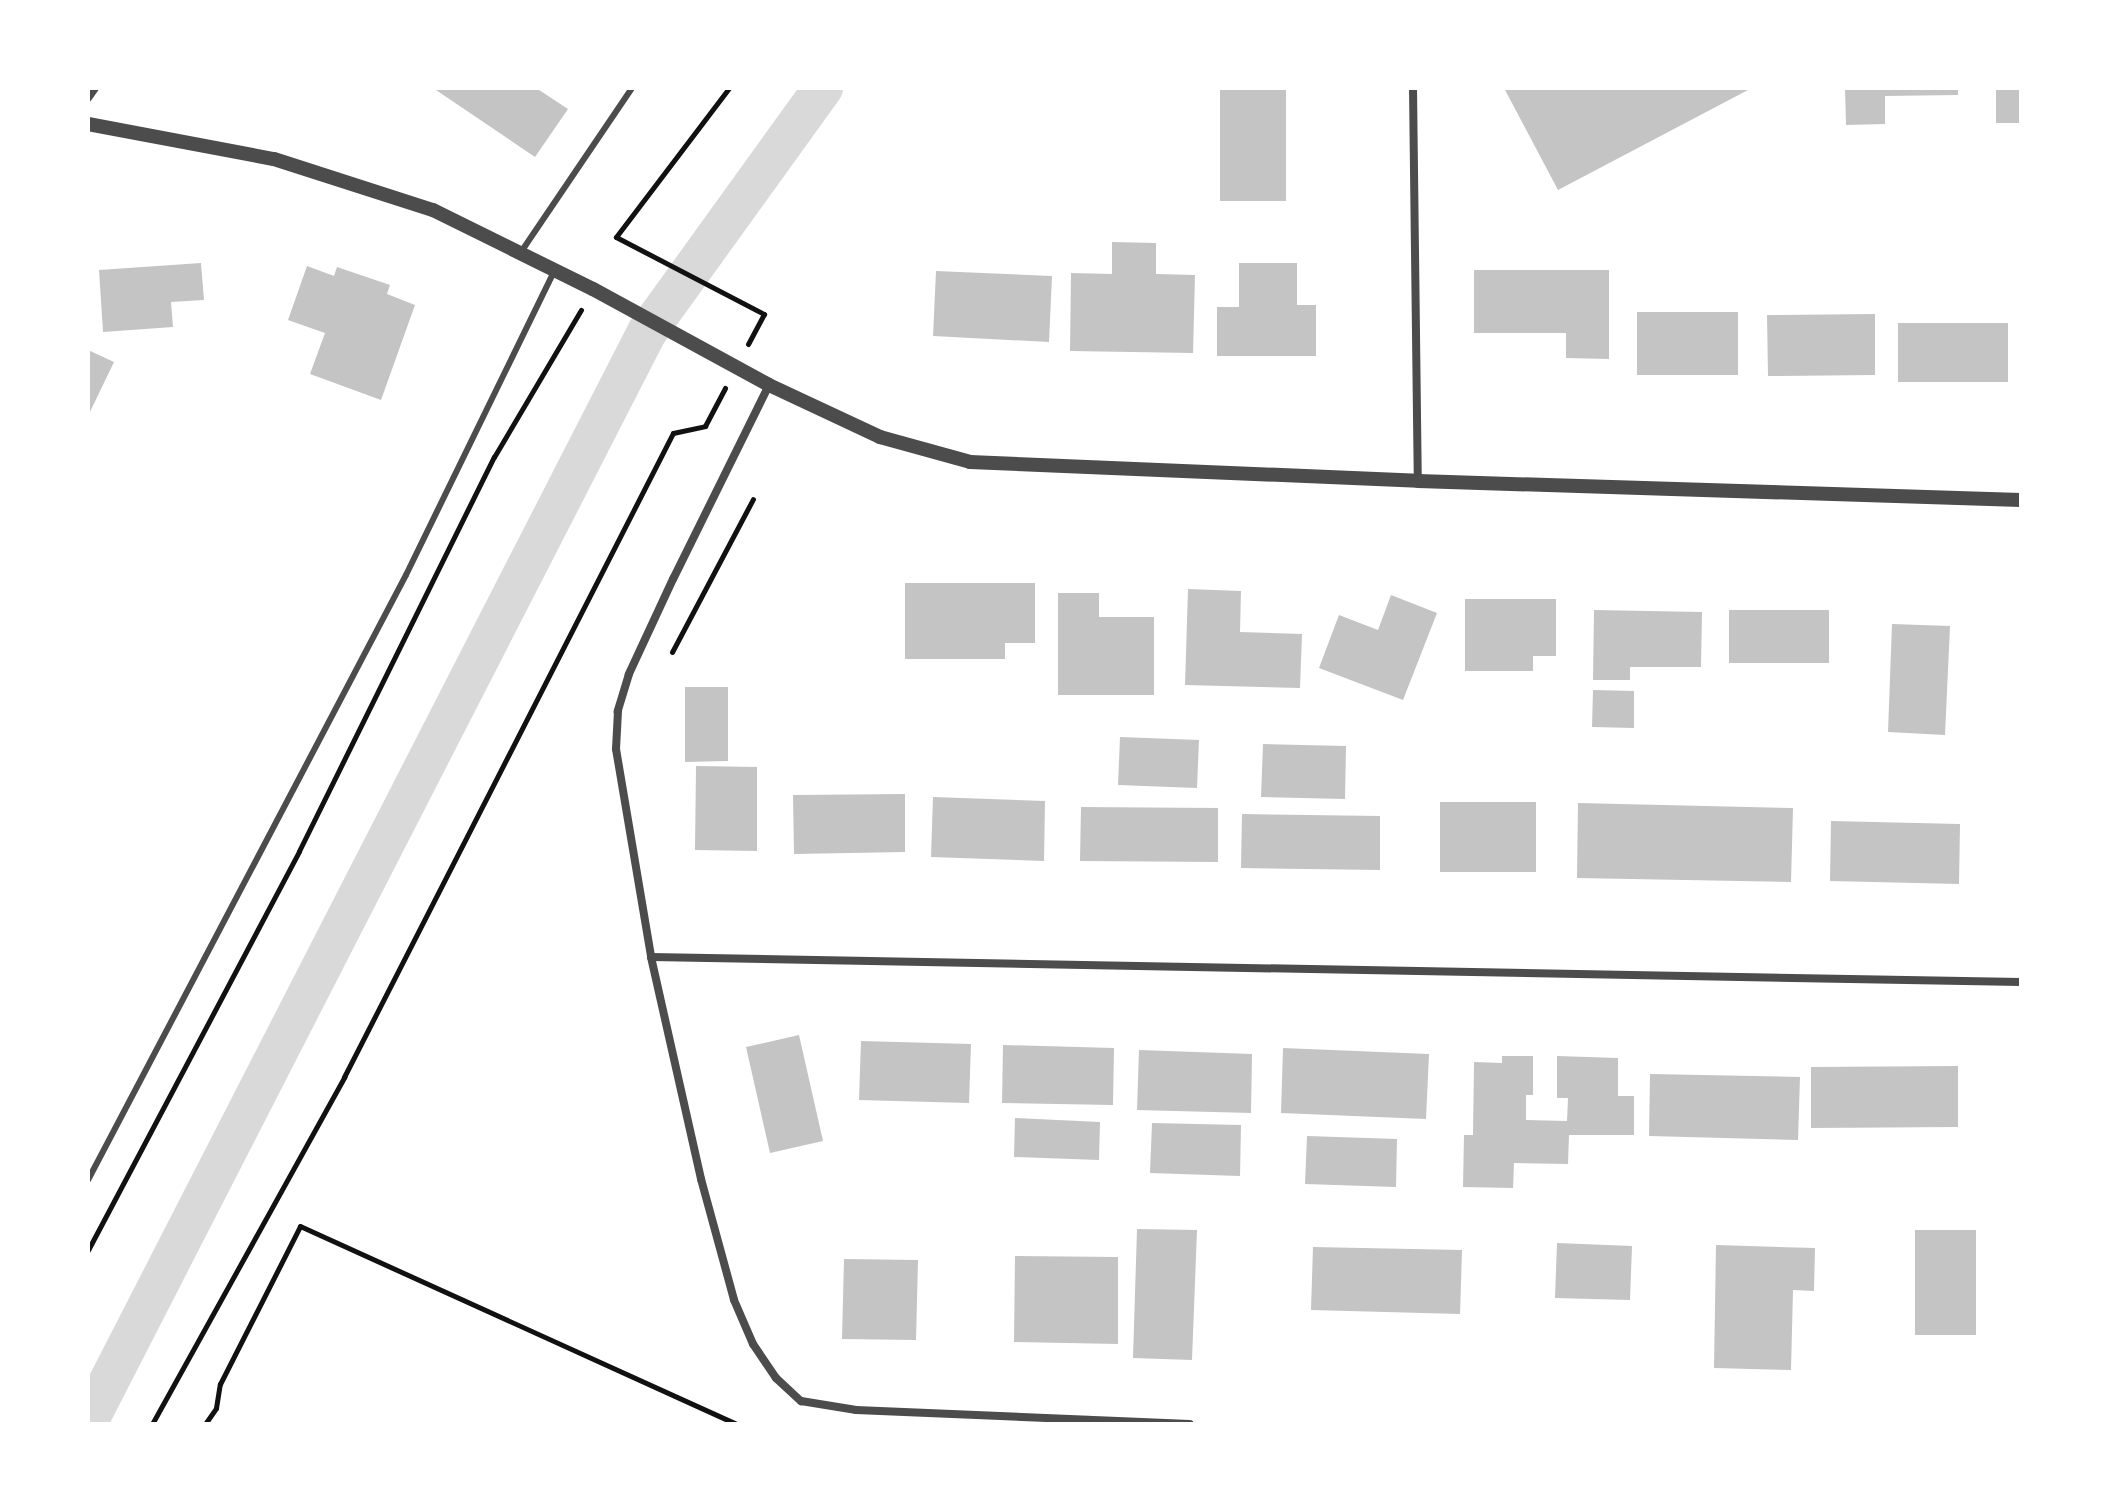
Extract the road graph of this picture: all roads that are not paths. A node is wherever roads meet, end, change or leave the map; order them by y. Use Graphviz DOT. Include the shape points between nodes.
graph roads {
  1 [pos="95,88"];
  2 [pos="632,88"];
  3 [pos="1413,88"];
  4 [pos="88,98"];
  5 [pos="88,124"];
  6 [pos="521,252"];
  7 [pos="556,269"];
  8 [pos="769,385"];
  9 [pos="1418,481"];
  10 [pos="2021,500"];
  11 [pos="651,957"];
  12 [pos="2021,982"];
  13 [pos="88,1180"];
  14 [pos="1098,1423"];
  15 [pos="1190,1424"];
  1 -- 4 [label="street"];
  2 -- 6 [label="lane"];
  3 -- 9 [label="street"];
  5 -- 6 [label="street" via="274,159 364,185 433,210"];
  6 -- 7 [label="street"];
  7 -- 8 [label="street"];
  7 -- 13 [label="lane" via="406,575"];
  8 -- 9 [label="street" via="880,437 970,462"];
  8 -- 11 [label="street" via="673,579 629,674 618,711 616,749"];
  9 -- 10 [label="street"];
  11 -- 12 [label="street"];
  11 -- 14 [label="street" via="734,1300 753,1344 776,1378 801,1401 856,1410"];
  14 -- 15 [label="street"];
}
